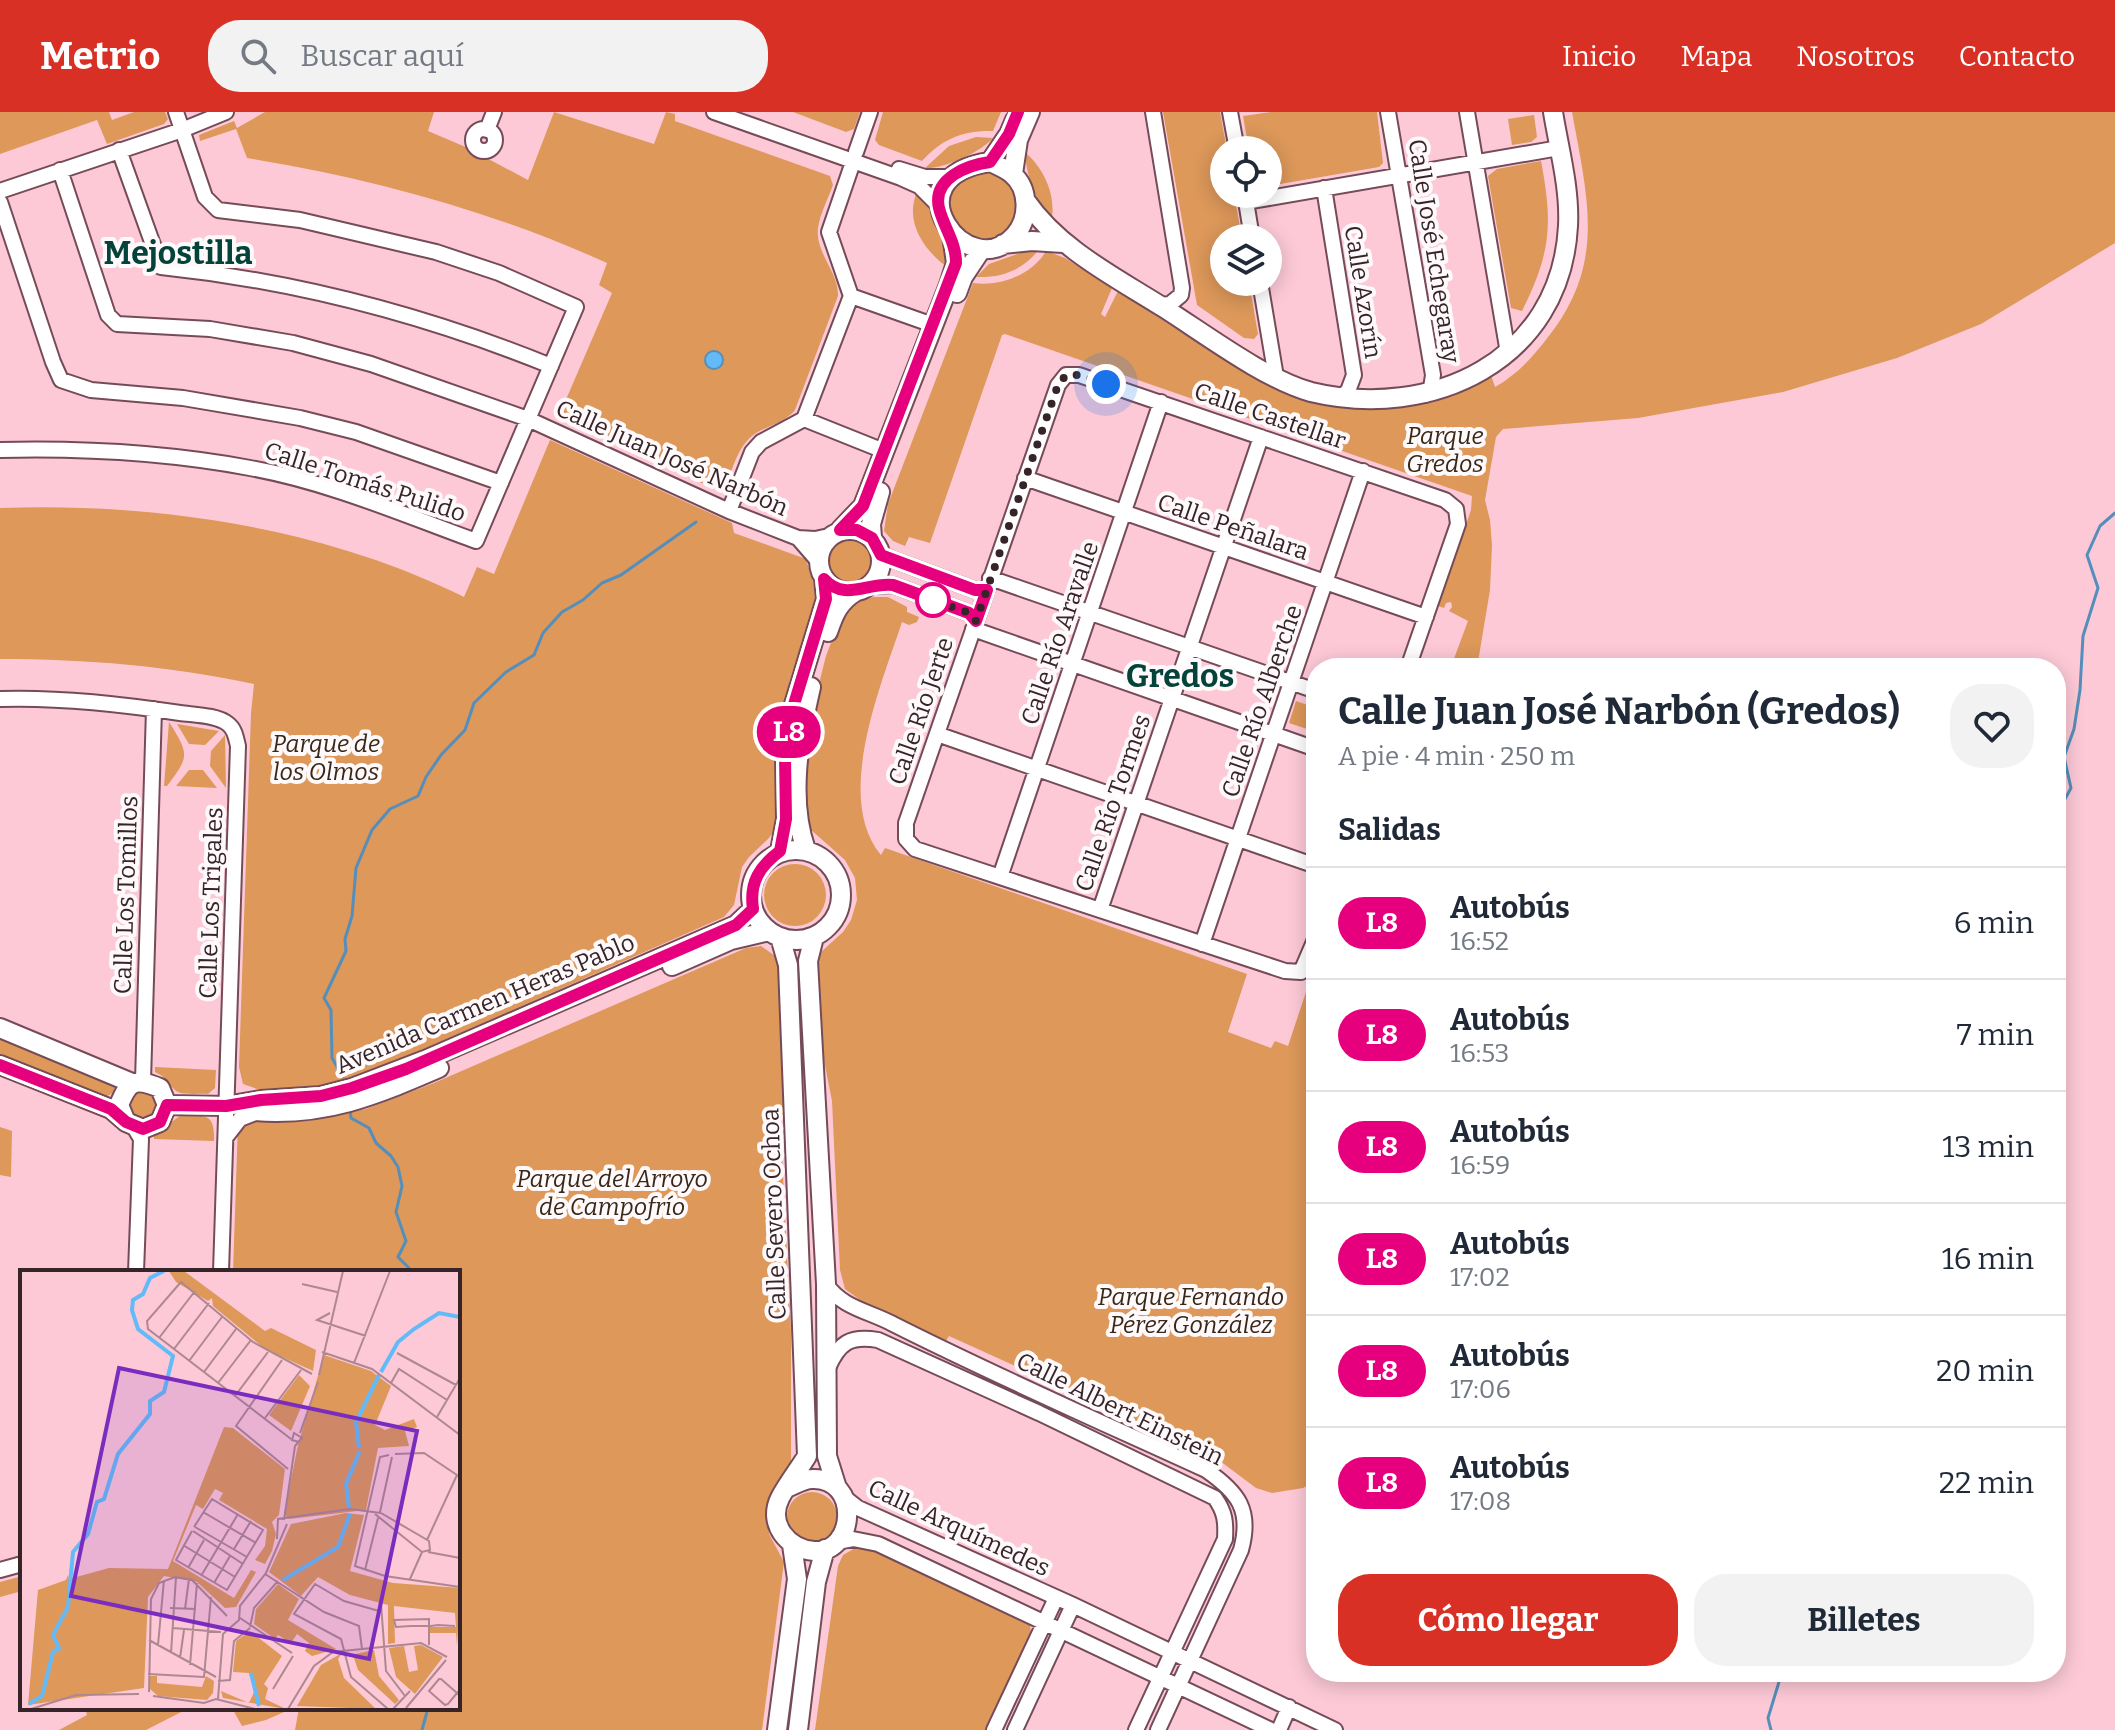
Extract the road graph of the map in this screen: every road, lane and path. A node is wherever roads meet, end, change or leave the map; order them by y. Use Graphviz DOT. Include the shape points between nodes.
graph roads {
  1 [pos="176,112"];
  2 [pos="226,112"];
  3 [pos="494,112"];
  4 [pos="714,112"];
  5 [pos="742,112"];
  6 [pos="870,112"];
  7 [pos="1018,112"];
  8 [pos="1030,112"];
  9 [pos="1153,112"];
  10 [pos="1230,112"];
  11 [pos="1388,112"];
  12 [pos="1467,112"];
  13 [pos="1553,112"];
  14 [pos="182,130"];
  15 [pos="487,130"];
  16 [pos="1234,136"];
  17 [pos="1559,148"];
  18 [pos="119,150"];
  19 [pos="854,157"];
  20 [pos="990,162"];
  21 [pos="1476,163"];
  22 [pos="60,170"];
  23 [pos="1013,174"];
  24 [pos="1399,176"];
  25 [pos="950,177"];
  26 [pos="1324,188"];
  27 [pos="0,191"];
  28 [pos="1282,193"];
  29 [pos="1026,201"];
  30 [pos="0,202"];
  31 [pos="938,205"];
  32 [pos="952,235"];
  33 [pos="1063,243"];
  34 [pos="1003,244"];
  35 [pos="981,250"];
  36 [pos="851,296"];
  37 [pos="1262,296"];
  38 [pos="1160,305"];
  39 [pos="1503,321"];
  40 [pos="1533,324"];
  41 [pos="933,325"];
  42 [pos="1508,353"];
  43 [pos="551,366"];
  44 [pos="1066,375"];
  45 [pos="1276,377"];
  46 [pos="1425,395"];
  47 [pos="1340,397"];
  48 [pos="1161,402"];
  49 [pos="528,419"];
  50 [pos="804,419"];
  51 [pos="1261,437"];
  52 [pos="0,450"];
  53 [pos="884,451"];
  54 [pos="1363,471"];
  55 [pos="1025,478"];
  56 [pos="501,483"];
  57 [pos="729,511"];
  58 [pos="1124,512"];
  59 [pos="835,533"];
  60 [pos="798,538"];
  61 [pos="877,547"];
  62 [pos="1224,547"];
  63 [pos="821,570"];
  64 [pos="1325,582"];
  65 [pos="988,584"];
  66 [pos="862,589"];
  67 [pos="1090,612"];
  68 [pos="1426,617"];
  69 [pos="975,625"];
  70 [pos="1190,647"];
  71 [pos="1412,658"];
  72 [pos="1072,664"];
  73 [pos="1292,682"];
  74 [pos="1306,687"];
  75 [pos="0,699"];
  76 [pos="1172,699"];
  77 [pos="154,709"];
  78 [pos="937,734"];
  79 [pos="1273,734"];
  80 [pos="1306,746"];
  81 [pos="1037,769"];
  82 [pos="1136,804"];
  83 [pos="1238,839"];
  84 [pos="806,850"];
  85 [pos="780,851"];
  86 [pos="1306,863"];
  87 [pos="1000,877"];
  88 [pos="753,909"];
  89 [pos="1100,910"];
  90 [pos="775,934"];
  91 [pos="814,937"];
  92 [pos="1202,944"];
  93 [pos="1306,960"];
  94 [pos="0,1028"];
  95 [pos="0,1065"];
  96 [pos="138,1082"];
  97 [pos="167,1105"];
  98 [pos="224,1106"];
  99 [pos="260,1106"];
  100 [pos="138,1129"];
  101 [pos="136,1270"];
  102 [pos="221,1270"];
  103 [pos="826,1284"];
  104 [pos="827,1372"];
  105 [pos="789,1487"];
  106 [pos="841,1492"];
  107 [pos="792,1545"];
  108 [pos="831,1546"];
  109 [pos="20,1565"];
  110 [pos="0,1570"];
  111 [pos="1056,1598"];
  112 [pos="1073,1605"];
  113 [pos="1045,1623"];
  114 [pos="1062,1630"];
  115 [pos="1172,1652"];
  116 [pos="1189,1660"];
  117 [pos="1161,1678"];
  118 [pos="1178,1687"];
  119 [pos="1289,1707"];
  120 [pos="1303,1715"];
  121 [pos="777,1730"];
  122 [pos="798,1730"];
  123 [pos="994,1730"];
  124 [pos="1015,1730"];
  125 [pos="1136,1730"];
  126 [pos="1158,1730"];
  127 [pos="1271,1730"];
  128 [pos="1279,1730"];
  129 [pos="1295,1730"];
  130 [pos="1335,1730"];
  1 -- 14 [label="street"];
  2 -- 14 [label="street"];
  3 -- 15 [label="street"];
  4 -- 19 [label="street"];
  5 -- 19 [label="street"];
  6 -- 19 [label="street"];
  7 -- 20 [label="main road"];
  8 -- 23 [label="main road" via="1018,140"];
  9 -- 38 [label="street" via="1182,288 1176,300"];
  10 -- 16 [label="street"];
  11 -- 24 [label="street, Calle José Echegaray"];
  12 -- 21 [label="street"];
  13 -- 17 [label="main road"];
  14 -- 18 [label="street"];
  14 -- 43 [label="street" via="205,197 218,210 300,220 436,252 576,307"];
  17 -- 21 [label="street"];
  17 -- 40 [label="main road" via="1568,205 1566,249 1552,291"];
  18 -- 22 [label="street"];
  18 -- 43 [label="street" via="161,267 215,272 351,300 481,338"];
  19 -- 25 [label="street" via="925,177"];
  19 -- 31 [label="street" via="919,186"];
  19 -- 36 [label="street" via="829,232"];
  20 -- 23 [label="main road"];
  20 -- 25 [label="main road"];
  21 -- 24 [label="street"];
  21 -- 39 [label="street"];
  22 -- 27 [label="street"];
  22 -- 49 [label="street, Calle Juan José Narbón" via="108,315 117,324 210,329 293,343 371,364"];
  23 -- 29 [label="main road"];
  24 -- 26 [label="street"];
  24 -- 46 [label="street, Calle José Echegaray" via="1433,375"];
  25 -- 31 [label="main road"];
  26 -- 28 [label="street"];
  26 -- 47 [label="street, Calle Azorín" via="1354,375"];
  29 -- 33 [label="main road"];
  29 -- 34 [label="main road" via="1022,225"];
  30 -- 56 [label="street" via="61,380 91,390 197,400 300,418"];
  31 -- 32 [label="main road"];
  32 -- 35 [label="main road"];
  32 -- 41 [label="main road" via="956,263"];
  33 -- 34 [label="main road"];
  33 -- 38 [label="main road"];
  34 -- 35 [label="main road"];
  35 -- 61 [label="main road" via="963,277 879,497 871,524"];
  36 -- 41 [label="street"];
  36 -- 50 [label="street"];
  37 -- 45 [label="street"];
  38 -- 45 [label="main road"];
  39 -- 40 [label="street" via="1521,328"];
  39 -- 42 [label="street"];
  40 -- 42 [label="main road"];
  41 -- 53 [label="main road"];
  42 -- 46 [label="main road" via="1472,378"];
  43 -- 49 [label="street"];
  44 -- 48 [label="street, Calle Castellar"];
  44 -- 55 [label="street, Calle Río Jerte"];
  45 -- 47 [label="main road"];
  46 -- 47 [label="main road"];
  48 -- 51 [label="street, Calle Castellar"];
  48 -- 58 [label="street, Calle Río Aravalle"];
  49 -- 56 [label="street"];
  49 -- 57 [label="street, Calle Juan José Narbón"];
  50 -- 53 [label="street"];
  50 -- 57 [label="street" via="752,452"];
  51 -- 54 [label="street, Calle Castellar"];
  51 -- 62 [label="street, Calle Río Tormes"];
  52 -- 56 [label="street, Calle Tomás Pulido" via="173,457 251,468 387,507 476,541"];
  53 -- 59 [label="main road" via="863,506"];
  54 -- 64 [label="street, Calle Río Alberche"];
  54 -- 68 [label="street, Calle Castellar" via="1445,500 1456,509 1458,524"];
  55 -- 58 [label="street, Calle Peñalara"];
  55 -- 65 [label="street, Calle Río Jerte"];
  57 -- 60 [label="street, Calle Juan José Narbón"];
  58 -- 62 [label="street, Calle Peñalara"];
  58 -- 67 [label="street, Calle Río Aravalle"];
  59 -- 60 [label="street, Calle Juan José Narbón"];
  59 -- 61 [label="main road" via="857,530"];
  59 -- 63 [label="main road" via="820,550"];
  60 -- 63 [label="street, Calle Juan José Narbón"];
  61 -- 65 [label="street" via="975,590"];
  61 -- 66 [label="main road" via="878,574"];
  62 -- 64 [label="street, Calle Peñalara"];
  62 -- 70 [label="street, Calle Río Tormes"];
  63 -- 66 [label="main road" via="830,586"];
  63 -- 85 [label="main road" via="826,599 792,711"];
  64 -- 68 [label="street, Calle Peñalara"];
  64 -- 73 [label="street, Calle Río Alberche"];
  65 -- 67 [label="street"];
  65 -- 69 [label="street, Calle Río Jerte"];
  66 -- 69 [label="street" via="893,585 969,613"];
  66 -- 84 [label="main road" via="843,599 833,615 805,713 798,783"];
  67 -- 70 [label="street"];
  67 -- 72 [label="street, Calle Río Aravalle"];
  68 -- 71 [label="street"];
  69 -- 72 [label="street"];
  69 -- 78 [label="street, Calle Río Jerte"];
  70 -- 73 [label="street"];
  70 -- 76 [label="street, Calle Río Tormes"];
  72 -- 76 [label="street"];
  72 -- 81 [label="street, Calle Río Aravalle"];
  73 -- 74 [label="street"];
  73 -- 79 [label="street, Calle Río Alberche"];
  75 -- 77 [label="street"];
  76 -- 79 [label="street"];
  76 -- 82 [label="street, Calle Río Tormes"];
  77 -- 96 [label="street, Calle Los Tomillos"];
  77 -- 98 [label="street, Calle Los Trigales" via="229,724 238,746"];
  78 -- 81 [label="street"];
  78 -- 87 [label="street, Calle Río Jerte" via="906,823 906,839 915,849"];
  79 -- 80 [label="street"];
  79 -- 83 [label="street, Calle Río Alberche"];
  81 -- 82 [label="street"];
  81 -- 87 [label="street, Calle Río Aravalle"];
  82 -- 83 [label="street"];
  82 -- 89 [label="street, Calle Río Tormes"];
  83 -- 86 [label="street"];
  83 -- 92 [label="street, Calle Río Alberche"];
  84 -- 85 [label="main road"];
  84 -- 91 [label="main road" via="826,861 841,889 837,915"];
  85 -- 88 [label="main road" via="757,874 750,894"];
  87 -- 89 [label="street"];
  88 -- 90 [label="main road"];
  88 -- 99 [label="main road, Avenida Carmen Heras Pablo" via="736,925 386,1077"];
  89 -- 92 [label="street"];
  90 -- 91 [label="main road"];
  90 -- 99 [label="main road, Avenida Carmen Heras Pablo" via="743,936 720,945 383,1092 331,1108"];
  90 -- 105 [label="main road, Calle Severo Ochoa" via="788,965 807,1456"];
  91 -- 103 [label="main road, Calle Severo Ochoa" via="808,961"];
  92 -- 93 [label="street" via="1285,971 1301,972"];
  94 -- 96 [label="main road"];
  95 -- 100 [label="main road" via="111,1109"];
  96 -- 97 [label="main road" via="160,1088"];
  96 -- 100 [label="main road" via="126,1088 119,1105"];
  97 -- 98 [label="main road, Avenida Carmen Heras Pablo"];
  97 -- 100 [label="main road" via="160,1122"];
  98 -- 99 [label="main road, Avenida Carmen Heras Pablo"];
  98 -- 99 [label="street" via="240,1093"];
  98 -- 99 [label="street" via="240,1119"];
  98 -- 102 [label="street, Calle Los Trigales"];
  100 -- 101 [label="street"];
  103 -- 104 [label="main road, Calle Severo Ochoa"];
  103 -- 116 [label="street, Calle Albert Einstein" via="846,1305 1206,1470 1232,1491 1241,1505 1245,1536"];
  104 -- 106 [label="main road, Calle Severo Ochoa" via="827,1456"];
  104 -- 115 [label="street, Calle Albert Einstein" via="836,1350 850,1341 878,1340 1215,1498 1223,1510 1225,1539"];
  105 -- 106 [label="main road" via="809,1478"];
  105 -- 107 [label="main road" via="776,1516 780,1532"];
  106 -- 108 [label="main road" via="849,1520"];
  106 -- 111 [label="street, Calle Arquímedes" via="858,1508"];
  107 -- 108 [label="main road" via="815,1551"];
  107 -- 121 [label="main road" via="797,1579"];
  108 -- 113 [label="street, Calle Arquímedes" via="853,1539 878,1544"];
  108 -- 122 [label="main road" via="816,1582"];
  109 -- 110 [label="street"];
  111 -- 112 [label="street, Calle Arquímedes"];
  111 -- 113 [label="street, Calle Arquímedes"];
  112 -- 114 [label="street"];
  112 -- 115 [label="street, Calle Arquímedes"];
  113 -- 114 [label="street, Calle Arquímedes"];
  113 -- 123 [label="street"];
  114 -- 117 [label="street, Calle Arquímedes"];
  114 -- 124 [label="street"];
  115 -- 116 [label="street, Calle Arquímedes"];
  115 -- 117 [label="street"];
  116 -- 118 [label="street"];
  116 -- 119 [label="street, Calle Arquímedes"];
  117 -- 118 [label="street, Calle Arquímedes"];
  117 -- 125 [label="street"];
  118 -- 126 [label="street"];
  118 -- 127 [label="street, Calle Arquímedes"];
  119 -- 120 [label="street, Calle Arquímedes"];
  119 -- 128 [label="street"];
  120 -- 129 [label="street"];
  120 -- 130 [label="street, Calle Arquímedes"];
}
